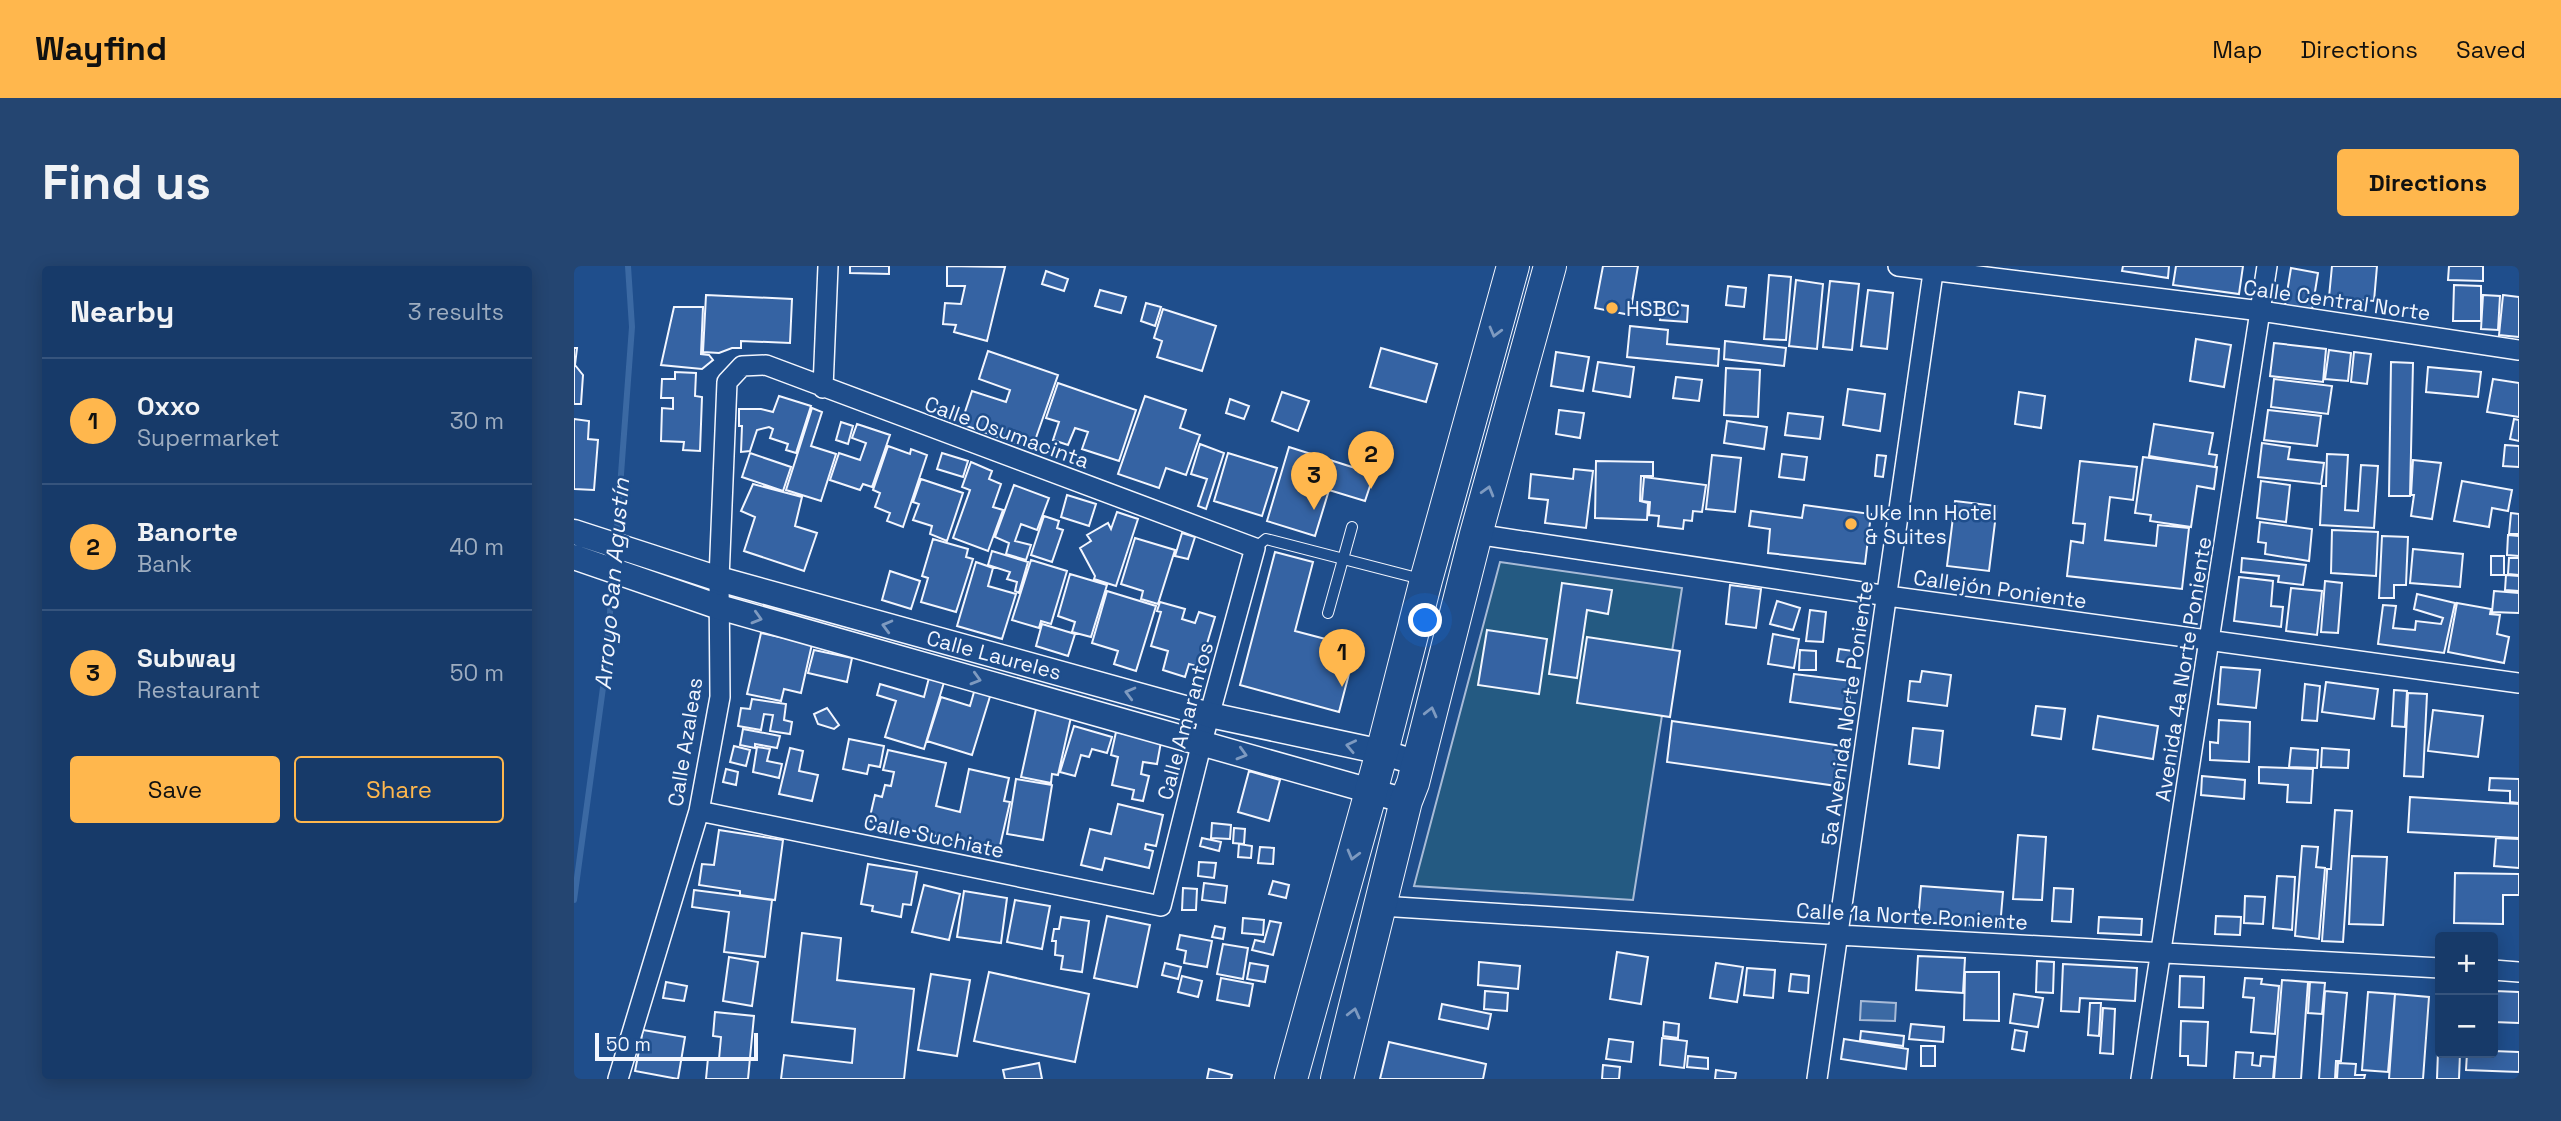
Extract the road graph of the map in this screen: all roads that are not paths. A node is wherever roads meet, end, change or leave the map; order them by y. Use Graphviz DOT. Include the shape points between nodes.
graph roads {
  1 [pos="828,266"];
  2 [pos="1513,266"];
  3 [pos="1550,266"];
  4 [pos="1898,266"];
  5 [pos="2267,266"];
  6 [pos="1934,268"];
  7 [pos="2261,311"];
  8 [pos="2519,350"];
  9 [pos="742,366"];
  10 [pos="823,388"];
  11 [pos="1352,527"];
  12 [pos="1476,534"];
  13 [pos="579,546"];
  14 [pos="1255,548"];
  15 [pos="1343,559"];
  16 [pos="647,570"];
  17 [pos="719,579"];
  18 [pos="1426,580"];
  19 [pos="1888,596"];
  20 [pos="719,607"];
  21 [pos="1328,613"];
  22 [pos="2211,642"];
  23 [pos="2519,683"];
  24 [pos="1210,715"];
  25 [pos="1202,742"];
  26 [pos="1382,752"];
  27 [pos="1418,763"];
  28 [pos="1371,789"];
  29 [pos="1406,801"];
  30 [pos="699,811"];
  31 [pos="1161,906"];
  32 [pos="1381,906"];
  33 [pos="1838,935"];
  34 [pos="2162,954"];
  35 [pos="2435,968"];
  36 [pos="2498,970"];
  37 [pos="2519,972"];
  38 [pos="618,1079"];
  39 [pos="1291,1079"];
  40 [pos="1338,1079"];
  41 [pos="1816,1079"];
  42 [pos="2141,1079"];
  1 -- 10 [label="street"];
  2 -- 18 [label="main road, one-way"];
  12 -- 3 [label="main road, one-way"];
  4 -- 6 [label="street, Calle Central Norte"];
  5 -- 7 [label="street, Avenida 4a Norte Poniente"];
  6 -- 7 [label="street, Calle Central Norte"];
  6 -- 19 [label="street, 5a Avenida Norte Poniente"];
  7 -- 8 [label="street, Calle Central Norte"];
  7 -- 22 [label="street, Avenida 4a Norte Poniente"];
  9 -- 10 [label="street, Calle Osumacinta" via="766,365"];
  9 -- 17 [label="street, Calle Azaleas" via="727,382"];
  10 -- 14 [label="street, Calle Osumacinta"];
  11 -- 15 [label="lane"];
  12 -- 19 [label="street, Callejón Poniente"];
  27 -- 12 [label="main road, one-way"];
  13 -- 16 [label="street, Calle Laureles"];
  14 -- 15 [label="lane" via="1266,539"];
  14 -- 24 [label="street, Calle Amarantos"];
  15 -- 18 [label="lane"];
  15 -- 21 [label="lane"];
  16 -- 17 [label="street, Calle Laureles"];
  16 -- 20 [label="street, Calle Laureles"];
  17 -- 20 [label="street, Calle Azaleas"];
  24 -- 17 [label="street, Calle Laureles, one-way"];
  18 -- 26 [label="main road"];
  19 -- 22 [label="street, Callejón Poniente"];
  19 -- 33 [label="street, 5a Avenida Norte Poniente"];
  20 -- 25 [label="street, Calle Laureles, one-way"];
  20 -- 30 [label="street, Calle Azaleas" via="720,697"];
  22 -- 23 [label="street, Callejón Poniente"];
  22 -- 34 [label="street, Avenida 4a Norte Poniente"];
  24 -- 25 [label="street, Calle Amarantos"];
  26 -- 24 [label="street, Calle Laureles, one-way"];
  25 -- 28 [label="street, Calle Laureles, one-way"];
  25 -- 31 [label="street, Calle Amarantos"];
  26 -- 27 [label="street, Calle Laureles"];
  26 -- 28 [label="main road"];
  27 -- 29 [label="main road"];
  28 -- 29 [label="street, Calle Laureles"];
  28 -- 39 [label="main road, one-way"];
  29 -- 32 [label="main road"];
  30 -- 31 [label="street, Calle Suchiate"];
  30 -- 38 [label="street, Calle Azaleas"];
  32 -- 33 [label="street, Calle 1a Norte Poniente"];
  40 -- 32 [label="main road, one-way"];
  33 -- 34 [label="street, Calle 1a Norte Poniente"];
  33 -- 41 [label="street, 5a Avenida Norte Poniente"];
  34 -- 35 [label="street, Calle 1a Norte Poniente"];
  34 -- 42 [label="street, Avenida 4a Norte Poniente"];
  36 -- 37 [label="street"];
}
